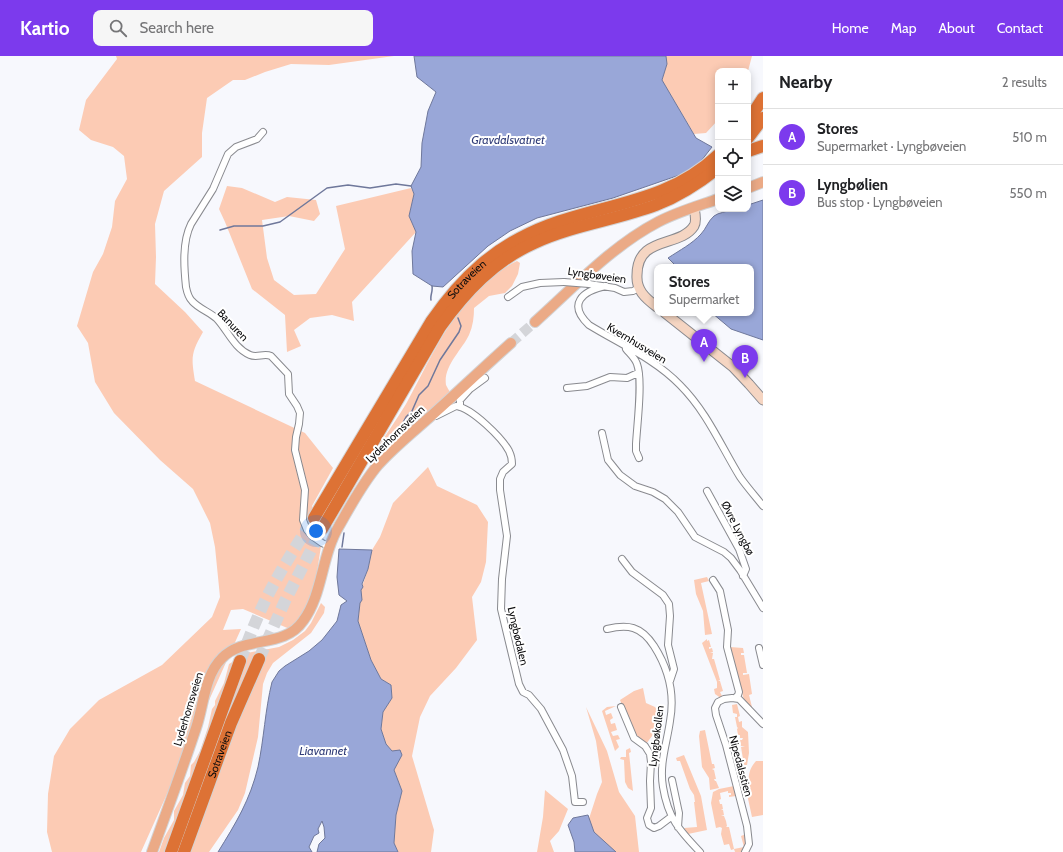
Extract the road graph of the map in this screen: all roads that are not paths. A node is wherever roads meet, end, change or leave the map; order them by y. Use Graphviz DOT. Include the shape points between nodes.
graph roads {
  1 [pos="763,94"];
  2 [pos="763,98"];
  3 [pos="755,117"];
  4 [pos="751,129"];
  5 [pos="263,132"];
  6 [pos="763,146"];
  7 [pos="751,150"];
  8 [pos="715,158"];
  9 [pos="715,170"];
  10 [pos="715,176"];
  11 [pos="763,182"];
  12 [pos="751,187"];
  13 [pos="689,189"];
  14 [pos="715,200"];
  15 [pos="694,208"];
  16 [pos="606,286"];
  17 [pos="639,288"];
  18 [pos="508,297"];
  19 [pos="654,305"];
  20 [pos="669,316"];
  21 [pos="535,322"];
  22 [pos="511,343"];
  23 [pos="623,346"];
  24 [pos="638,373"];
  25 [pos="485,378"];
  26 [pos="468,386"];
  27 [pos="567,388"];
  28 [pos="763,400"];
  29 [pos="460,407"];
  30 [pos="433,414"];
  31 [pos="602,433"];
  32 [pos="640,458"];
  33 [pos="707,491"];
  34 [pos="763,506"];
  35 [pos="314,518"];
  36 [pos="322,530"];
  37 [pos="329,546"];
  38 [pos="622,559"];
  39 [pos="743,576"];
  40 [pos="713,580"];
  41 [pos="763,608"];
  42 [pos="607,629"];
  43 [pos="759,648"];
  44 [pos="259,659"];
  45 [pos="240,660"];
  46 [pos="763,665"];
  47 [pos="670,681"];
  48 [pos="735,698"];
  49 [pos="621,706"];
  50 [pos="763,724"];
  51 [pos="672,780"];
  52 [pos="582,802"];
  53 [pos="671,817"];
  54 [pos="678,829"];
  55 [pos="152,852"];
  56 [pos="171,852"];
  57 [pos="184,852"];
  58 [pos="700,852"];
  59 [pos="745,852"];
  1 -- 3 [label="highway"];
  2 -- 3 [label="highway"];
  3 -- 4 [label="highway"];
  5 -- 37 [label="street, Banuren" via="257,139 236,147 228,154 213,189 188,230 185,249 186,287 192,302 218,320 231,339 247,354 271,356 288,374 289,394 300,413 295,450 305,490 303,520 312,536"];
  6 -- 7 [label="highway"];
  8 -- 35 [label="highway, Sotraveien" via="700,170 666,189 632,202 548,226 511,243 477,267 452,293 431,322"];
  9 -- 13 [label="highway, Sotraveien"];
  10 -- 13 [label="highway"];
  11 -- 12 [label="main road"];
  13 -- 36 [label="highway, Sotraveien" via="656,205 570,229 533,243 516,252 484,276 461,299 440,327"];
  14 -- 15 [label="main road"];
  15 -- 17 [label="street, Lyngbøveien" via="694,226 680,236 655,245 643,255 637,271"];
  15 -- 21 [label="main road" via="660,221 628,240"];
  16 -- 17 [label="street, Lyngbøveien" via="624,292"];
  16 -- 18 [label="street, Lyngbøveien, bridge" via="564,282 540,283 522,287"];
  16 -- 23 [label="street, Kvernhusveien" via="582,295 578,306 580,314 589,325"];
  17 -- 19 [label="street, Lyngbøveien"];
  20 -- 28 [label="street" via="733,367"];
  22 -- 26 [label="main road, Lyderhornsveien"];
  23 -- 24 [label="street" via="635,361"];
  23 -- 34 [label="street, Kvernhusveien" via="652,362 682,386 715,431 741,479"];
  24 -- 27 [label="street" via="627,378 610,377 587,386"];
  24 -- 32 [label="street" via="636,451"];
  25 -- 26 [label="street"];
  26 -- 29 [label="street" via="460,400"];
  26 -- 30 [label="main road, Lyderhornsveien"];
  29 -- 30 [label="street" via="454,407 436,416"];
  29 -- 52 [label="street, Lyngbødalen" via="474,414 496,434 512,459 512,464 500,479 507,536 500,609 522,690 537,704 546,718 563,750 572,776 575,802"];
  30 -- 37 [label="main road, Lyderhornsveien" via="388,454 370,475 337,528"];
  31 -- 39 [label="street, Øvre Lyngbø" via="608,460 620,475 635,486 654,492 665,499 678,512 695,537 728,555"];
  33 -- 39 [label="street, Øvre Lyngbø" via="739,550 746,569"];
  37 -- 55 [label="main road, Lyderhornsveien" via="316,595 308,614 299,626 283,637 234,649 222,658 213,670 197,726"];
  38 -- 47 [label="street, Lyngbøkollen" via="632,572 662,595 669,604 668,645 674,669"];
  39 -- 41 [label="street, Øvre Lyngbø"];
  40 -- 48 [label="street" via="720,591 728,630 727,647 739,692"];
  42 -- 47 [label="street, Lyngbøkollen" via="626,626 642,632 656,649"];
  43 -- 46 [label="street"];
  44 -- 57 [label="highway, Sotraveien" via="231,723"];
  45 -- 56 [label="highway, Sotraveien"];
  47 -- 53 [label="street, Lyngbøkollen" via="671,716 663,756 662,778"];
  48 -- 50 [label="street"];
  48 -- 59 [label="street, Nipedalsstien" via="718,702 715,712 747,826 750,844"];
  49 -- 53 [label="street, Lyngbøkollen" via="634,738 645,746 650,754 651,808 648,822 654,828"];
  51 -- 54 [label="street" via="679,813"];
  53 -- 54 [label="street, Lyngbøkollen"];
  54 -- 58 [label="street, Lyngbøkollen"];
}
